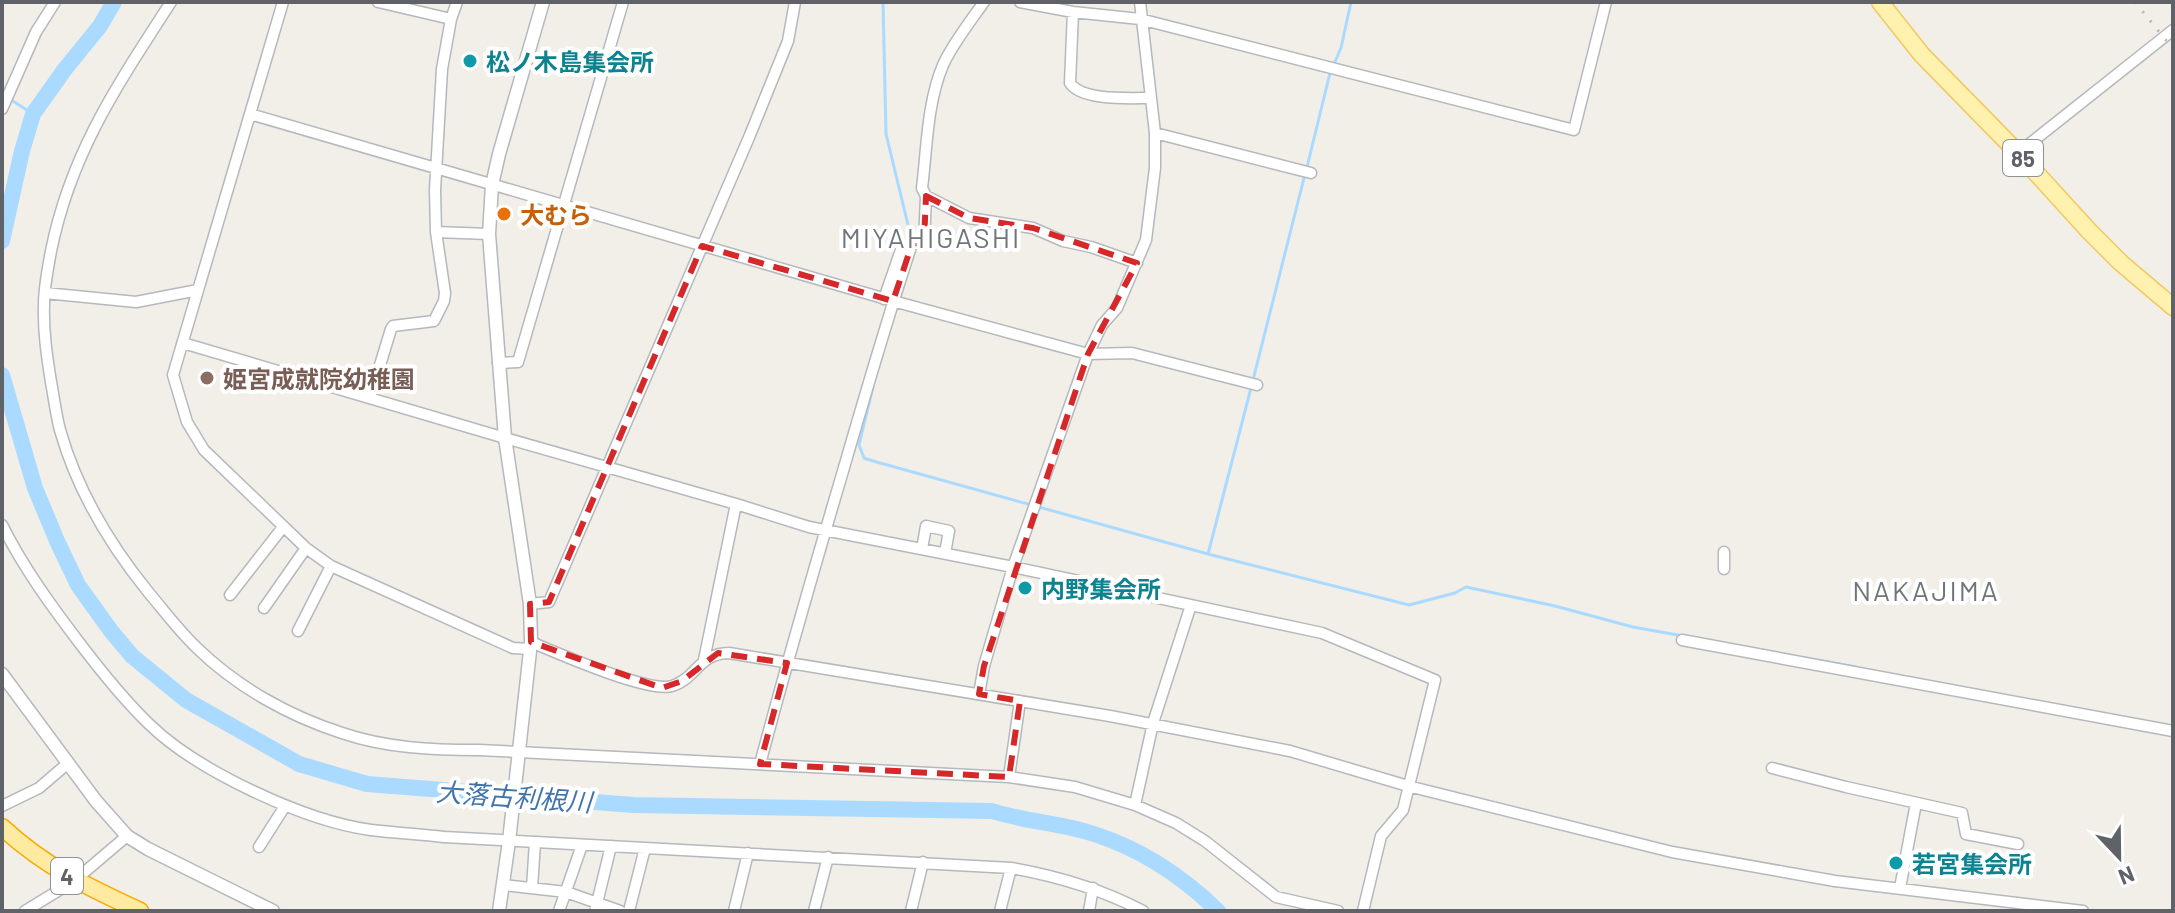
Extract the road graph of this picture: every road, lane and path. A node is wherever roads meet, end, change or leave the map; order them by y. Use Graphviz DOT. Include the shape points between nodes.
graph roads {
  1 [pos="55,2"];
  2 [pos="171,2"];
  3 [pos="269,2"];
  4 [pos="378,2"];
  5 [pos="457,2"];
  6 [pos="543,2"];
  7 [pos="623,2"];
  8 [pos="795,2"];
  9 [pos="984,2"];
  10 [pos="1020,2"];
  11 [pos="1140,2"];
  12 [pos="1606,2"];
  13 [pos="1880,2"];
  14 [pos="282,4"];
  15 [pos="1073,12"];
  16 [pos="451,19"];
  17 [pos="1140,19"];
  18 [pos="2173,30"];
  19 [pos="1150,98"];
  20 [pos="2,108"];
  21 [pos="250,114"];
  22 [pos="1155,133"];
  23 [pos="2018,153"];
  24 [pos="437,169"];
  25 [pos="1311,173"];
  26 [pos="492,185"];
  27 [pos="926,196"];
  28 [pos="564,206"];
  29 [pos="436,232"];
  30 [pos="489,234"];
  31 [pos="702,246"];
  32 [pos="1137,263"];
  33 [pos="198,290"];
  34 [pos="45,293"];
  35 [pos="888,300"];
  36 [pos="2173,307"];
  37 [pos="183,343"];
  38 [pos="1088,354"];
  39 [pos="498,363"];
  40 [pos="1257,385"];
  41 [pos="370,398"];
  42 [pos="505,438"];
  43 [pos="607,467"];
  44 [pos="736,504"];
  45 [pos="2,525"];
  46 [pos="283,527"];
  47 [pos="826,530"];
  48 [pos="306,548"];
  49 [pos="922,549"];
  50 [pos="1724,552"];
  51 [pos="945,553"];
  52 [pos="331,566"];
  53 [pos="1013,567"];
  54 [pos="1724,569"];
  55 [pos="230,595"];
  56 [pos="530,604"];
  57 [pos="1191,605"];
  58 [pos="264,608"];
  59 [pos="298,631"];
  60 [pos="1682,640"];
  61 [pos="530,646"];
  62 [pos="704,660"];
  63 [pos="787,663"];
  64 [pos="2,674"];
  65 [pos="979,694"];
  66 [pos="1020,701"];
  67 [pos="1153,723"];
  68 [pos="2173,731"];
  69 [pos="519,753"];
  70 [pos="67,764"];
  71 [pos="760,764"];
  72 [pos="1772,768"];
  73 [pos="1009,777"];
  74 [pos="1408,786"];
  75 [pos="1916,803"];
  76 [pos="1135,805"];
  77 [pos="2,806"];
  78 [pos="285,806"];
  79 [pos="2,827"];
  80 [pos="127,836"];
  81 [pos="509,841"];
  82 [pos="535,842"];
  83 [pos="2018,844"];
  84 [pos="582,845"];
  85 [pos="611,846"];
  86 [pos="259,847"];
  87 [pos="645,848"];
  88 [pos="748,853"];
  89 [pos="828,857"];
  90 [pos="923,862"];
  91 [pos="1011,868"];
  92 [pos="74,881"];
  93 [pos="504,885"];
  94 [pos="532,888"];
  95 [pos="1093,888"];
  96 [pos="1900,888"];
  97 [pos="566,892"];
  98 [pos="596,907"];
  99 [pos="25,911"];
  100 [pos="140,911"];
  101 [pos="273,911"];
  102 [pos="499,911"];
  103 [pos="559,911"];
  104 [pos="620,911"];
  105 [pos="629,911"];
  106 [pos="734,911"];
  107 [pos="814,911"];
  108 [pos="911,911"];
  109 [pos="1000,911"];
  110 [pos="1089,911"];
  111 [pos="1143,911"];
  112 [pos="1338,911"];
  113 [pos="1363,911"];
  114 [pos="2083,911"];
  1 -- 20 [label="street"];
  2 -- 34 [label="street" via="93,128 55,231"];
  3 -- 14 [label="street"];
  4 -- 16 [label="street"];
  5 -- 16 [label="street"];
  6 -- 26 [label="street"];
  7 -- 28 [label="street"];
  8 -- 31 [label="street" via="788,41"];
  9 -- 27 [label="street" via="941,69 922,188"];
  10 -- 15 [label="street"];
  11 -- 17 [label="street"];
  12 -- 17 [label="street" via="1574,130"];
  13 -- 23 [label="main road, 85" via="1922,55"];
  14 -- 21 [label="street"];
  15 -- 17 [label="street"];
  15 -- 19 [label="street" via="1071,87 1100,96"];
  16 -- 24 [label="street" via="442,69"];
  17 -- 19 [label="street"];
  18 -- 23 [label="street"];
  19 -- 22 [label="street"];
  21 -- 24 [label="street"];
  21 -- 33 [label="street"];
  22 -- 25 [label="street"];
  22 -- 32 [label="street" via="1146,240"];
  23 -- 36 [label="main road, 85" via="2121,263"];
  24 -- 26 [label="street"];
  24 -- 29 [label="street"];
  26 -- 28 [label="street"];
  26 -- 30 [label="street"];
  27 -- 32 [label="street" via="969,218 1033,228"];
  27 -- 35 [label="street" via="924,242 902,247"];
  28 -- 31 [label="street"];
  28 -- 39 [label="street" via="518,362"];
  29 -- 30 [label="street"];
  29 -- 41 [label="street" via="444,301 434,321 393,326"];
  30 -- 39 [label="street"];
  31 -- 35 [label="street"];
  31 -- 43 [label="street"];
  32 -- 38 [label="street"];
  33 -- 34 [label="street" via="136,302"];
  33 -- 37 [label="street"];
  34 -- 69 [label="street" via="46,351 72,468 124,561 195,646 249,689 342,733 426,749"];
  35 -- 38 [label="street"];
  35 -- 47 [label="street"];
  37 -- 41 [label="street"];
  37 -- 46 [label="street" via="173,375 187,422 204,450"];
  38 -- 40 [label="street" via="1132,353"];
  38 -- 53 [label="street"];
  39 -- 42 [label="street"];
  41 -- 42 [label="street"];
  42 -- 43 [label="street"];
  42 -- 56 [label="street"];
  43 -- 44 [label="street"];
  43 -- 56 [label="street" via="549,602"];
  44 -- 47 [label="street"];
  44 -- 62 [label="street"];
  45 -- 78 [label="street" via="39,591 151,726 221,774"];
  46 -- 48 [label="street"];
  46 -- 55 [label="street"];
  47 -- 49 [label="street"];
  47 -- 63 [label="street"];
  48 -- 52 [label="street"];
  48 -- 58 [label="street"];
  49 -- 51 [label="street"];
  49 -- 51 [label="street" via="926,526 949,531"];
  50 -- 54 [label="street"];
  51 -- 53 [label="street"];
  52 -- 59 [label="street"];
  52 -- 61 [label="street" via="513,648"];
  53 -- 57 [label="street"];
  53 -- 65 [label="street"];
  56 -- 61 [label="street"];
  57 -- 67 [label="street"];
  57 -- 74 [label="street" via="1322,633 1435,680"];
  60 -- 68 [label="street"];
  61 -- 62 [label="street" via="662,688 682,681"];
  61 -- 69 [label="street"];
  62 -- 63 [label="street" via="729,653"];
  63 -- 65 [label="street"];
  63 -- 71 [label="street"];
  64 -- 70 [label="street"];
  65 -- 66 [label="street"];
  66 -- 67 [label="street"];
  66 -- 73 [label="street"];
  67 -- 74 [label="street" via="1290,751"];
  67 -- 76 [label="street"];
  69 -- 71 [label="street"];
  69 -- 81 [label="street"];
  70 -- 77 [label="street" via="39,788"];
  70 -- 80 [label="street"];
  71 -- 73 [label="street"];
  72 -- 75 [label="street"];
  73 -- 76 [label="street" via="1075,787"];
  74 -- 96 [label="street" via="1672,852"];
  74 -- 113 [label="street" via="1403,810 1381,836"];
  75 -- 83 [label="street" via="1962,813 1966,834"];
  75 -- 96 [label="street"];
  76 -- 112 [label="street" via="1205,841 1276,897"];
  78 -- 81 [label="street" via="370,830"];
  78 -- 86 [label="street"];
  79 -- 92 [label="highway, 4"];
  80 -- 92 [label="street"];
  80 -- 101 [label="street"];
  81 -- 82 [label="street"];
  81 -- 93 [label="street"];
  82 -- 84 [label="street"];
  82 -- 94 [label="street"];
  84 -- 85 [label="street"];
  84 -- 97 [label="street"];
  85 -- 87 [label="street"];
  85 -- 98 [label="street"];
  87 -- 88 [label="street"];
  87 -- 105 [label="street"];
  88 -- 89 [label="street"];
  88 -- 106 [label="street"];
  89 -- 90 [label="street"];
  89 -- 107 [label="street"];
  90 -- 91 [label="street"];
  90 -- 108 [label="street"];
  91 -- 95 [label="street"];
  91 -- 109 [label="street"];
  92 -- 99 [label="street"];
  92 -- 100 [label="highway, 4"];
  93 -- 94 [label="street"];
  93 -- 102 [label="street"];
  94 -- 97 [label="street"];
  95 -- 110 [label="street"];
  95 -- 111 [label="street"];
  96 -- 114 [label="street"];
  97 -- 98 [label="street"];
  97 -- 103 [label="street"];
  98 -- 104 [label="street"];
}
